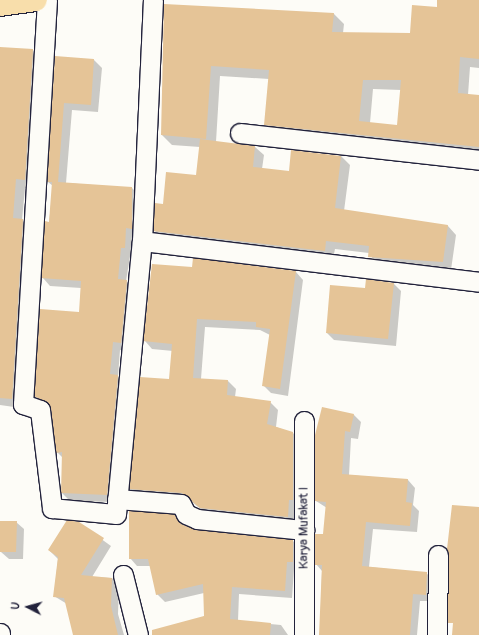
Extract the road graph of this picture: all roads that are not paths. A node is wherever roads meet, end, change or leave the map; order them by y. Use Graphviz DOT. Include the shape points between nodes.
graph roads {
  1 [pos="36,0"];
  2 [pos="47,0"];
  3 [pos="153,0"];
  4 [pos="0,4"];
  5 [pos="240,132"];
  6 [pos="479,160"];
  7 [pos="142,241"];
  8 [pos="479,282"];
  9 [pos="304,421"];
  10 [pos="117,499"];
  11 [pos="304,530"];
  12 [pos="438,555"];
  13 [pos="123,575"];
  14 [pos="138,635"];
  15 [pos="304,635"];
  16 [pos="437,635"];
  1 -- 4 [label="main road"];
  2 -- 10 [label="street" via="23,404 40,410 54,510 116,514"];
  3 -- 7 [label="street"];
  5 -- 6 [label="street"];
  7 -- 8 [label="street"];
  7 -- 10 [label="street"];
  9 -- 11 [label="street, Karya Mufakat I"];
  10 -- 11 [label="street" via="181,504 186,514 197,519"];
  11 -- 15 [label="street, Karya Mufakat I"];
  12 -- 16 [label="street"];
  13 -- 14 [label="street"];
}
